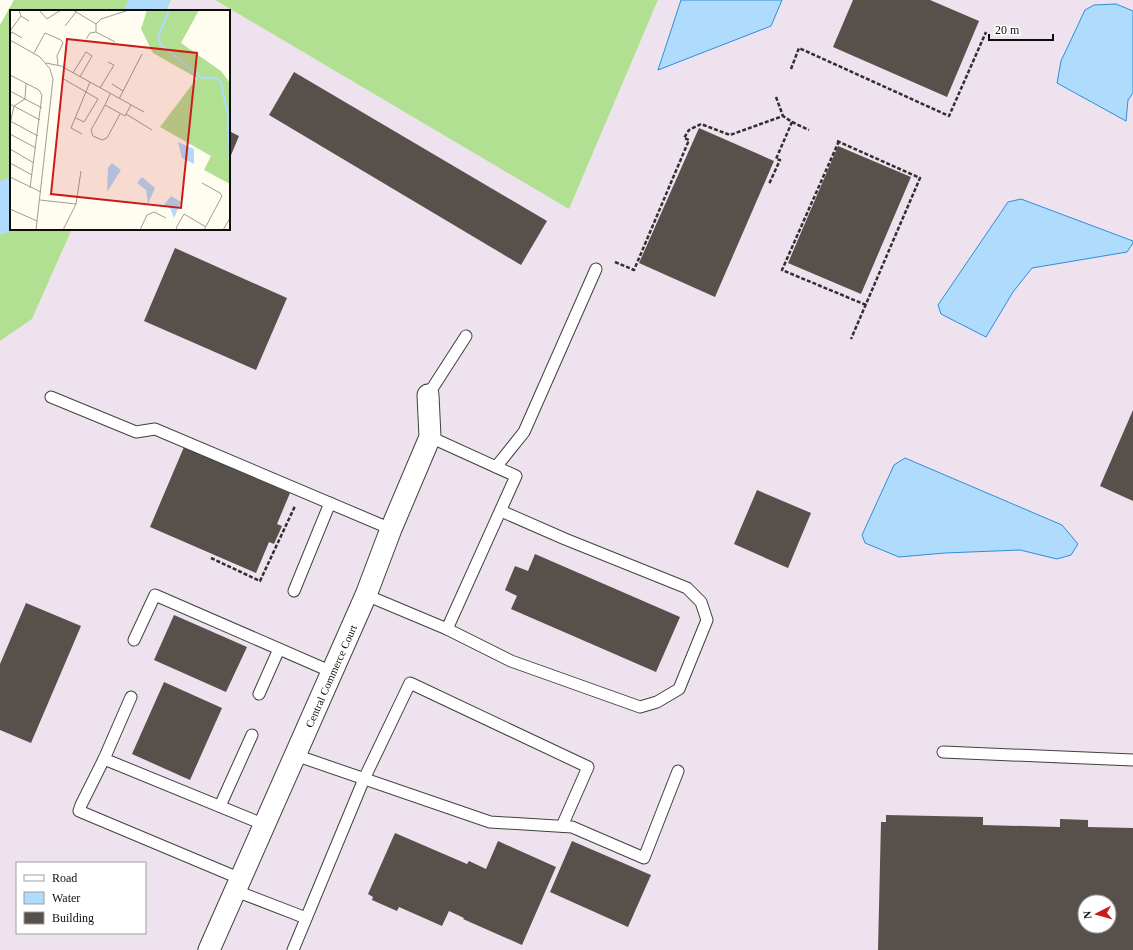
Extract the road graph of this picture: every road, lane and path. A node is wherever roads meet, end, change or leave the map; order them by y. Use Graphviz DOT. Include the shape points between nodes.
graph roads {
  1 [pos="986,32"];
  2 [pos="791,69"];
  3 [pos="776,97"];
  4 [pos="783,116"];
  5 [pos="792,122"];
  6 [pos="809,130"];
  7 [pos="769,184"];
  8 [pos="615,262"];
  9 [pos="596,269"];
  10 [pos="866,305"];
  11 [pos="466,336"];
  12 [pos="851,339"];
  13 [pos="428,396"];
  14 [pos="51,398"];
  15 [pos="430,437"];
  16 [pos="496,467"];
  17 [pos="302,491"];
  18 [pos="330,503"];
  19 [pos="501,511"];
  20 [pos="391,529"];
  21 [pos="211,558"];
  22 [pos="294,591"];
  23 [pos="366,595"];
  24 [pos="447,629"];
  25 [pos="134,640"];
  26 [pos="279,649"];
  27 [pos="332,672"];
  28 [pos="259,694"];
  29 [pos="131,697"];
  30 [pos="252,735"];
  31 [pos="943,752"];
  32 [pos="296,755"];
  33 [pos="104,759"];
  34 [pos="1133,760"];
  35 [pos="678,771"];
  36 [pos="364,779"];
  37 [pos="220,806"];
  38 [pos="265,825"];
  39 [pos="562,826"];
  40 [pos="238,885"];
  41 [pos="306,918"];
  42 [pos="209,950"];
  43 [pos="293,950"];
  1 -- 2 [label="path" via="950,116 799,48"];
  3 -- 4 [label="path"];
  4 -- 5 [label="path"];
  4 -- 8 [label="path" via="730,135 701,124 689,130 684,138 689,140 634,270"];
  5 -- 6 [label="path"];
  5 -- 7 [label="path" via="776,159 780,160"];
  9 -- 16 [label="lane" via="524,432"];
  10 -- 10 [label="path" via="920,178 838,141 782,270"];
  10 -- 12 [label="path"];
  11 -- 13 [label="lane"];
  13 -- 15 [label="street, Central Commerce Court"];
  14 -- 17 [label="lane" via="136,432 155,429"];
  15 -- 16 [label="lane"];
  15 -- 20 [label="street, Central Commerce Court"];
  16 -- 19 [label="lane" via="516,476"];
  17 -- 18 [label="lane"];
  17 -- 21 [label="path" via="260,581"];
  18 -- 20 [label="lane"];
  18 -- 22 [label="lane"];
  19 -- 24 [label="lane"];
  19 -- 24 [label="lane" via="687,588 701,602 707,620 679,689 657,702 640,708 511,661"];
  20 -- 23 [label="street, Central Commerce Court"];
  23 -- 24 [label="lane"];
  23 -- 27 [label="street, Central Commerce Court"];
  25 -- 26 [label="lane" via="155,595"];
  26 -- 27 [label="lane"];
  26 -- 28 [label="lane"];
  27 -- 32 [label="street, Central Commerce Court"];
  29 -- 33 [label="lane"];
  30 -- 37 [label="lane"];
  31 -- 34 [label="lane"];
  32 -- 36 [label="lane"];
  32 -- 38 [label="street, Central Commerce Court"];
  33 -- 37 [label="lane"];
  33 -- 40 [label="lane" via="79,811"];
  35 -- 39 [label="lane" via="644,858 572,827"];
  36 -- 39 [label="lane" via="490,822"];
  36 -- 39 [label="lane" via="410,683 588,767"];
  36 -- 41 [label="lane"];
  37 -- 38 [label="lane"];
  38 -- 40 [label="street, Central Commerce Court"];
  40 -- 41 [label="lane"];
  40 -- 42 [label="street, Central Commerce Court"];
  41 -- 43 [label="lane"];
}
